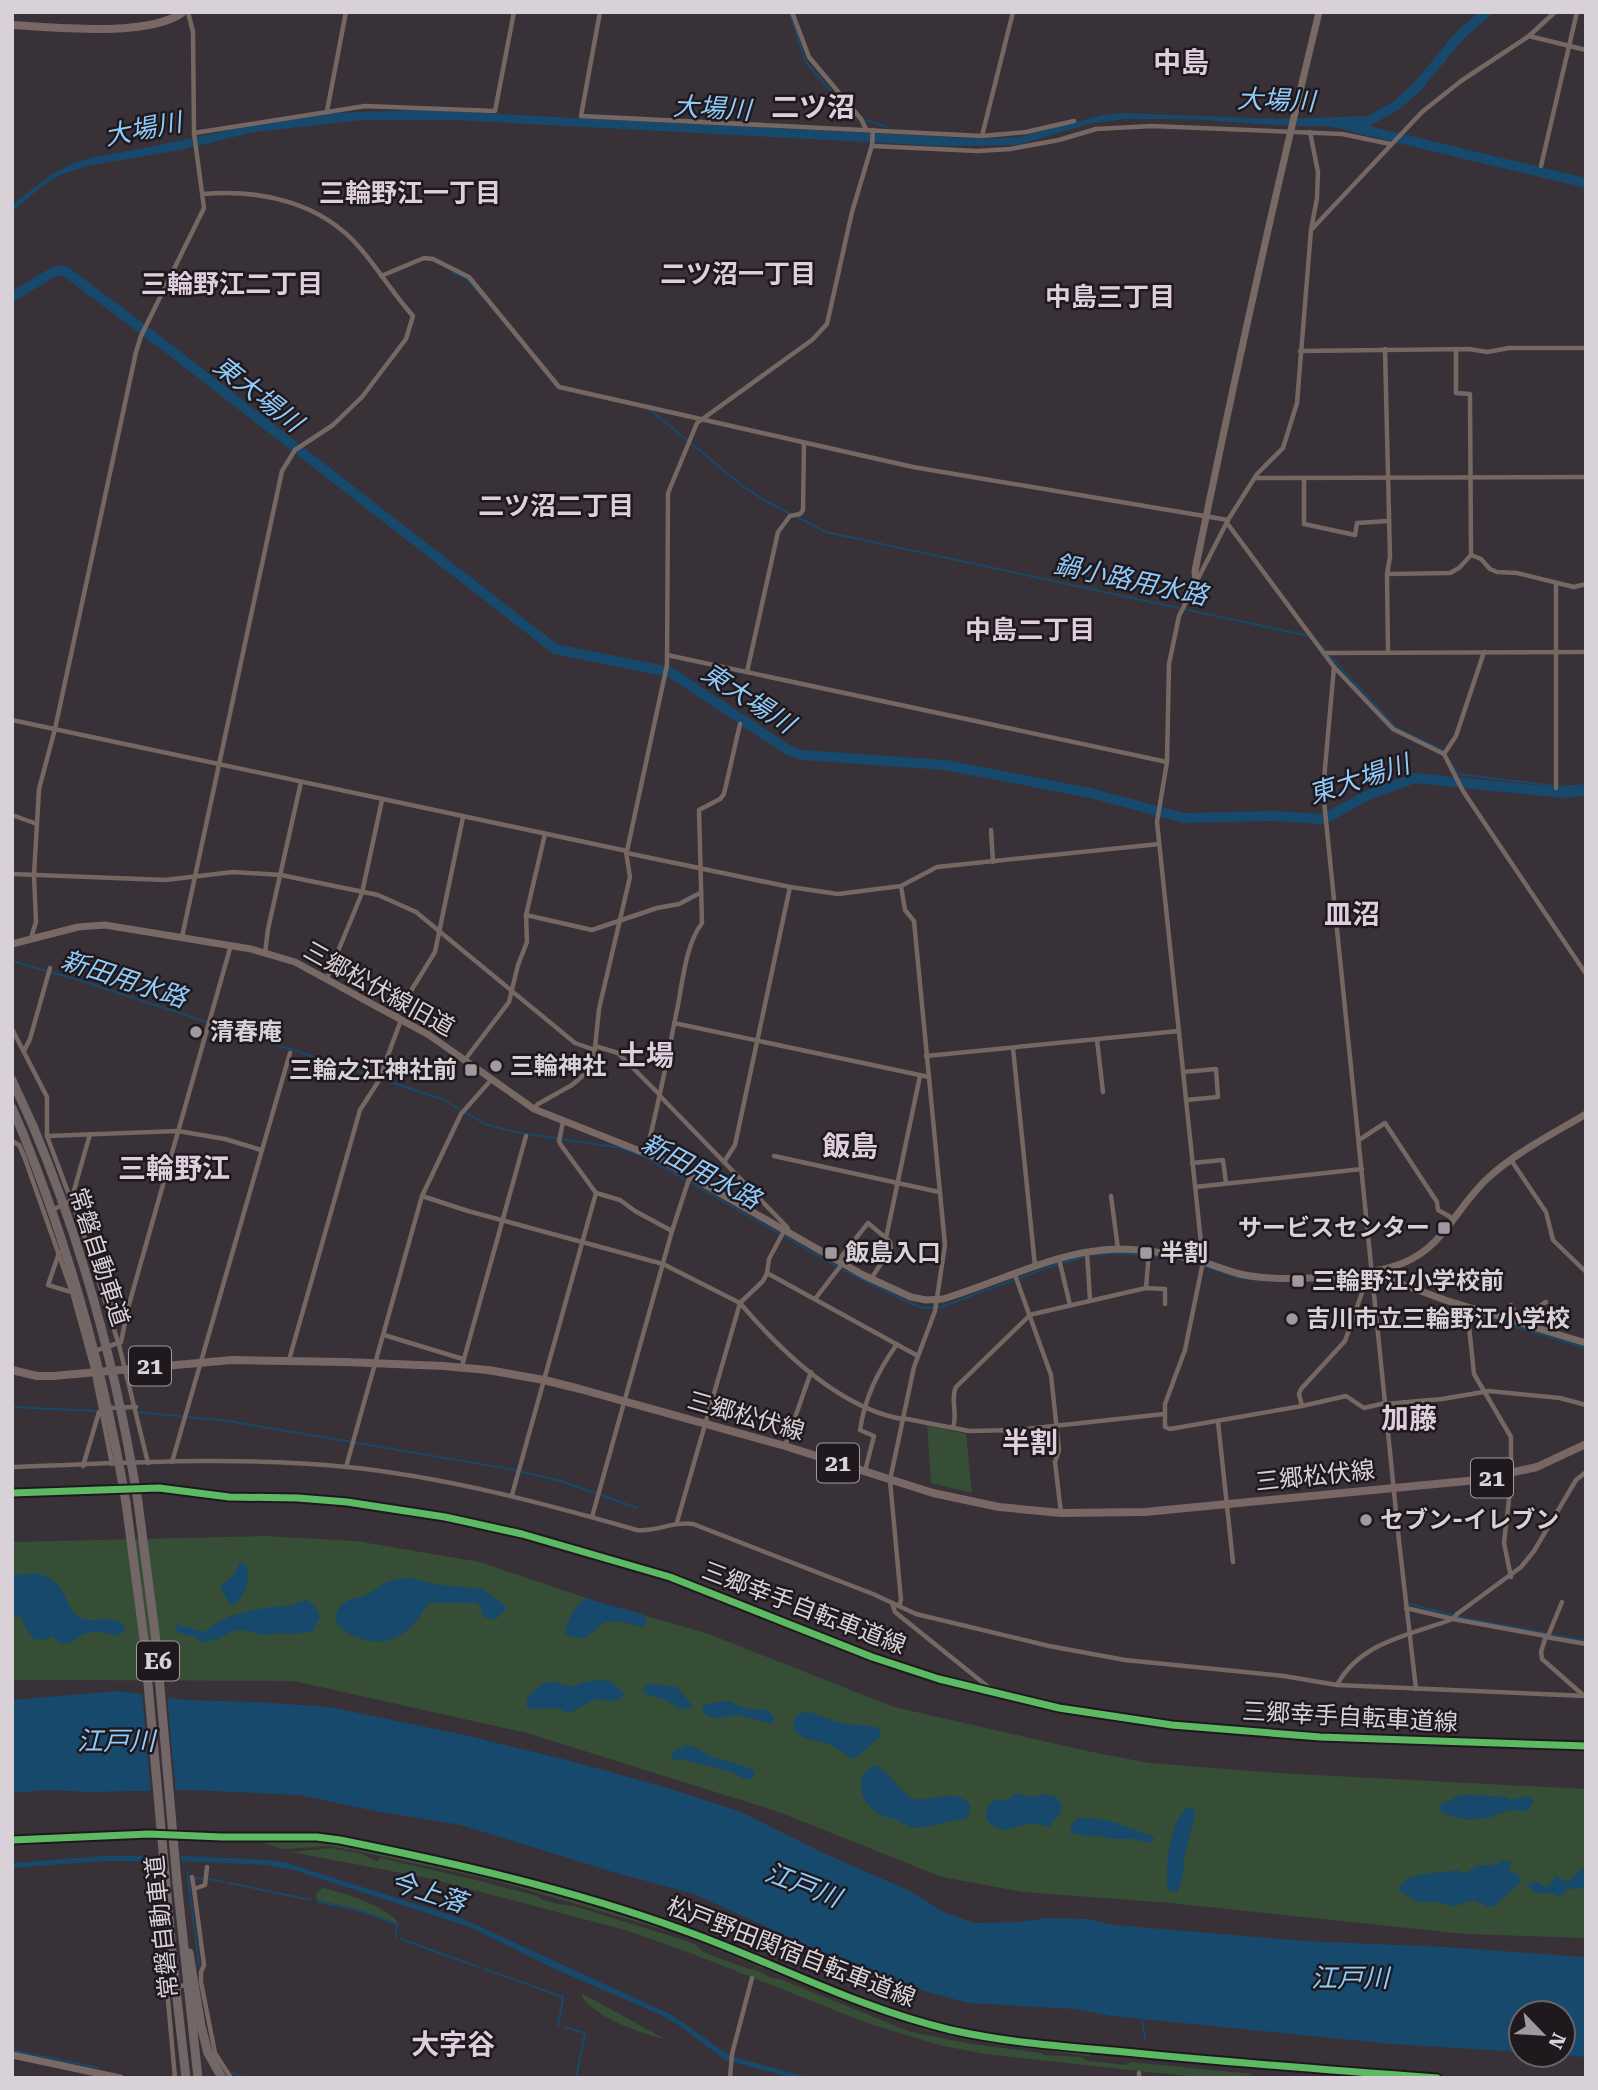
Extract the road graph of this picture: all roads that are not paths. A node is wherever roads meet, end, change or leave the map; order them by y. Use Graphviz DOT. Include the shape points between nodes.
graph roads {
  1 [pos="183,12"];
  2 [pos="188,12"];
  3 [pos="346,12"];
  4 [pos="514,12"];
  5 [pos="600,12"];
  6 [pos="792,12"];
  7 [pos="1013,12"];
  8 [pos="1319,12"];
  9 [pos="1555,12"];
  10 [pos="1577,12"];
  11 [pos="12,25"];
  12 [pos="1529,36"];
  13 [pos="1569,46"];
  14 [pos="1586,50"];
  15 [pos="327,111"];
  16 [pos="1074,121"];
  17 [pos="866,129"];
  18 [pos="873,131"];
  19 [pos="1290,132"];
  20 [pos="1310,132"];
  21 [pos="194,135"];
  22 [pos="982,136"];
  23 [pos="1390,144"];
  24 [pos="872,145"];
  25 [pos="1541,166"];
  26 [pos="203,194"];
  27 [pos="1311,230"];
  28 [pos="381,276"];
  29 [pos="1586,348"];
  30 [pos="1385,349"];
  31 [pos="1456,349"];
  32 [pos="1300,351"];
  33 [pos="701,419"];
  34 [pos="804,443"];
  35 [pos="1386,477"];
  36 [pos="1471,477"];
  37 [pos="1586,477"];
  38 [pos="1255,478"];
  39 [pos="1304,478"];
  40 [pos="1206,516"];
  41 [pos="1388,521"];
  42 [pos="1228,522"];
  43 [pos="1471,555"];
  44 [pos="1387,574"];
  45 [pos="1196,580"];
  46 [pos="1556,583"];
  47 [pos="1586,584"];
  48 [pos="1485,652"];
  49 [pos="1556,652"];
  50 [pos="1586,652"];
  51 [pos="1324,653"];
  52 [pos="1388,653"];
  53 [pos="667,655"];
  54 [pos="1334,667"];
  55 [pos="747,671"];
  56 [pos="12,720"];
  57 [pos="740,724"];
  58 [pos="55,729"];
  59 [pos="1444,754"];
  60 [pos="1167,762"];
  61 [pos="219,764"];
  62 [pos="301,782"];
  63 [pos="1556,788"];
  64 [pos="382,800"];
  65 [pos="12,815"];
  66 [pos="463,817"];
  67 [pos="37,824"];
  68 [pos="991,830"];
  69 [pos="545,834"];
  70 [pos="1159,844"];
  71 [pos="626,852"];
  72 [pos="993,862"];
  73 [pos="702,868"];
  74 [pos="12,874"];
  75 [pos="34,875"];
  76 [pos="281,875"];
  77 [pos="194,877"];
  78 [pos="901,886"];
  79 [pos="790,887"];
  80 [pos="701,892"];
  81 [pos="362,893"];
  82 [pos="526,915"];
  83 [pos="618,921"];
  84 [pos="439,931"];
  85 [pos="182,937"];
  86 [pos="31,940"];
  87 [pos="12,944"];
  88 [pos="231,945"];
  89 [pos="265,953"];
  90 [pos="49,971"];
  91 [pos="1586,974"];
  92 [pos="327,978"];
  93 [pos="513,991"];
  94 [pos="398,1017"];
  95 [pos="674,1023"];
  96 [pos="12,1029"];
  97 [pos="1179,1031"];
  98 [pos="1097,1040"];
  99 [pos="757,1041"];
  100 [pos="595,1048"];
  101 [pos="1013,1048"];
  102 [pos="24,1051"];
  103 [pos="290,1053"];
  104 [pos="926,1056"];
  105 [pos="464,1061"];
  106 [pos="1183,1072"];
  107 [pos="920,1076"];
  108 [pos="929,1077"];
  109 [pos="12,1080"];
  110 [pos="491,1080"];
  111 [pos="1102,1092"];
  112 [pos="660,1096"];
  113 [pos="1186,1100"];
  114 [pos="12,1108"];
  115 [pos="534,1109"];
  116 [pos="1586,1114"];
  117 [pos="563,1122"];
  118 [pos="178,1131"];
  119 [pos="90,1134"];
  120 [pos="526,1136"];
  121 [pos="48,1138"];
  122 [pos="1359,1140"];
  123 [pos="12,1141"];
  124 [pos="22,1150"];
  125 [pos="261,1150"];
  126 [pos="646,1153"];
  127 [pos="774,1156"];
  128 [pos="1511,1160"];
  129 [pos="724,1162"];
  130 [pos="1192,1163"];
  131 [pos="1362,1169"];
  132 [pos="688,1179"];
  133 [pos="1226,1183"];
  134 [pos="896,1184"];
  135 [pos="1195,1187"];
  136 [pos="939,1192"];
  137 [pos="596,1193"];
  138 [pos="422,1196"];
  139 [pos="1111,1196"];
  140 [pos="71,1200"];
  141 [pos="46,1213"];
  142 [pos="502,1219"];
  143 [pos="1455,1220"];
  144 [pos="672,1231"];
  145 [pos="784,1234"];
  146 [pos="886,1238"];
  147 [pos="583,1241"];
  148 [pos="1118,1249"];
  149 [pos="59,1253"];
  150 [pos="1087,1255"];
  151 [pos="1149,1255"];
  152 [pos="1060,1262"];
  153 [pos="663,1264"];
  154 [pos="1201,1265"];
  155 [pos="840,1266"];
  156 [pos="1039,1269"];
  157 [pos="1586,1272"];
  158 [pos="767,1273"];
  159 [pos="1372,1273"];
  160 [pos="1016,1278"];
  161 [pos="871,1279"];
  162 [pos="1146,1288"];
  163 [pos="1373,1288"];
  164 [pos="102,1290"];
  165 [pos="73,1295"];
  166 [pos="814,1299"];
  167 [pos="1090,1300"];
  168 [pos="937,1302"];
  169 [pos="1546,1302"];
  170 [pos="740,1303"];
  171 [pos="1166,1304"];
  172 [pos="106,1305"];
  173 [pos="1070,1305"];
  174 [pos="1511,1305"];
  175 [pos="1466,1307"];
  176 [pos="128,1308"];
  177 [pos="1029,1316"];
  178 [pos="1520,1321"];
  179 [pos="384,1335"];
  180 [pos="1586,1343"];
  181 [pos="897,1344"];
  182 [pos="119,1345"];
  183 [pos="89,1353"];
  184 [pos="918,1356"];
  185 [pos="289,1360"];
  186 [pos="202,1361"];
  187 [pos="463,1363"];
  188 [pos="375,1364"];
  189 [pos="125,1368"];
  190 [pos="12,1370"];
  191 [pos="811,1372"];
  192 [pos="94,1373"];
  193 [pos="544,1380"];
  194 [pos="1485,1391"];
  195 [pos="624,1402"];
  196 [pos="1385,1404"];
  197 [pos="1586,1405"];
  198 [pos="1302,1406"];
  199 [pos="863,1408"];
  200 [pos="100,1410"];
  201 [pos="137,1411"];
  202 [pos="1164,1414"];
  203 [pos="902,1418"];
  204 [pos="1218,1422"];
  205 [pos="705,1424"];
  206 [pos="1057,1425"];
  207 [pos="953,1427"];
  208 [pos="1586,1444"];
  209 [pos="785,1446"];
  210 [pos="172,1462"];
  211 [pos="148,1463"];
  212 [pos="112,1464"];
  213 [pos="83,1466"];
  214 [pos="12,1467"];
  215 [pos="346,1467"];
  216 [pos="864,1472"];
  217 [pos="1586,1472"];
  218 [pos="1510,1474"];
  219 [pos="890,1480"];
  220 [pos="1393,1488"];
  221 [pos="512,1495"];
  222 [pos="1227,1504"];
  223 [pos="1061,1513"];
  224 [pos="592,1517"];
  225 [pos="677,1522"];
  226 [pos="1233,1562"];
  227 [pos="1511,1577"];
  228 [pos="1562,1602"];
  229 [pos="892,1603"];
  230 [pos="899,1606"];
  231 [pos="1406,1608"];
  232 [pos="1453,1619"];
  233 [pos="1410,1632"];
  234 [pos="1547,1637"];
  235 [pos="1586,1644"];
  236 [pos="1337,1685"];
  237 [pos="1416,1689"];
  238 [pos="997,1694"];
  239 [pos="1584,1696"];
  240 [pos="207,1867"];
  241 [pos="192,1877"];
  242 [pos="177,1882"];
  243 [pos="194,1889"];
  244 [pos="173,1963"];
  245 [pos="752,1978"];
  246 [pos="201,1982"];
  247 [pos="12,2055"];
  248 [pos="97,2075"];
  249 [pos="224,2075"];
  250 [pos="120,2078"];
  251 [pos="177,2078"];
  252 [pos="186,2078"];
  253 [pos="198,2078"];
  254 [pos="231,2078"];
  255 [pos="730,2078"];
  1 -- 11 [label="main road" via="139,27"];
  2 -- 21 [label="street" via="193,32"];
  3 -- 15 [label="street"];
  4 -- 15 [label="street" via="495,111 365,106"];
  5 -- 17 [label="street" via="581,116"];
  6 -- 17 [label="street" via="809,57"];
  7 -- 22 [label="street"];
  8 -- 19 [label="street"];
  9 -- 12 [label="street"];
  10 -- 13 [label="street"];
  12 -- 13 [label="street"];
  12 -- 23 [label="street" via="1422,111"];
  13 -- 14 [label="street"];
  13 -- 25 [label="street"];
  15 -- 21 [label="street"];
  16 -- 22 [label="street"];
  17 -- 18 [label="street"];
  18 -- 22 [label="street"];
  18 -- 24 [label="street"];
  19 -- 20 [label="street"];
  19 -- 24 [label="street" via="1121,126 1010,149"];
  19 -- 40 [label="street"];
  20 -- 23 [label="street"];
  20 -- 27 [label="street" via="1318,172"];
  21 -- 26 [label="street"];
  23 -- 27 [label="street"];
  24 -- 33 [label="street" via="827,324 812,340"];
  26 -- 28 [label="street" via="245,192 300,204 346,234"];
  26 -- 58 [label="street" via="204,208 136,352"];
  27 -- 32 [label="street"];
  28 -- 33 [label="street" via="424,258 433,259 469,278 559,387"];
  28 -- 61 [label="street" via="413,316 409,334 355,405 295,450 282,471"];
  29 -- 31 [label="street"];
  30 -- 31 [label="street"];
  30 -- 32 [label="street"];
  30 -- 35 [label="street"];
  31 -- 36 [label="street" via="1456,393 1470,394"];
  32 -- 38 [label="street" via="1297,403 1283,448"];
  33 -- 34 [label="street"];
  33 -- 53 [label="street" via="693,428 668,493"];
  34 -- 40 [label="street" via="913,467"];
  34 -- 55 [label="street" via="803,510 790,516 778,532"];
  35 -- 36 [label="street"];
  35 -- 39 [label="street"];
  35 -- 41 [label="street"];
  36 -- 37 [label="street"];
  36 -- 43 [label="street"];
  38 -- 39 [label="street"];
  38 -- 42 [label="street"];
  39 -- 41 [label="street" via="1304,524 1355,534 1357,523"];
  40 -- 42 [label="street"];
  40 -- 45 [label="street"];
  41 -- 44 [label="street"];
  42 -- 45 [label="street"];
  42 -- 51 [label="street"];
  43 -- 44 [label="street" via="1450,573"];
  43 -- 46 [label="street" via="1497,572"];
  44 -- 52 [label="street"];
  45 -- 60 [label="street" via="1179,616 1169,664"];
  46 -- 47 [label="street"];
  46 -- 49 [label="street"];
  48 -- 49 [label="street"];
  48 -- 52 [label="street"];
  48 -- 59 [label="street" via="1457,736"];
  49 -- 50 [label="street"];
  49 -- 63 [label="street"];
  51 -- 52 [label="street"];
  51 -- 54 [label="street"];
  53 -- 55 [label="street"];
  53 -- 71 [label="street"];
  54 -- 59 [label="street" via="1393,729"];
  54 -- 122 [label="street" via="1323,782"];
  55 -- 60 [label="street"];
  56 -- 58 [label="street"];
  57 -- 73 [label="street" via="724,794 699,810"];
  58 -- 61 [label="street"];
  58 -- 67 [label="street" via="39,789"];
  59 -- 91 [label="street"];
  60 -- 70 [label="street" via="1158,817"];
  61 -- 62 [label="street"];
  61 -- 77 [label="street"];
  62 -- 64 [label="street"];
  62 -- 76 [label="street"];
  64 -- 66 [label="street"];
  64 -- 81 [label="street"];
  65 -- 67 [label="street"];
  66 -- 69 [label="street"];
  66 -- 84 [label="street"];
  67 -- 75 [label="street"];
  68 -- 72 [label="street"];
  69 -- 71 [label="street"];
  69 -- 82 [label="street"];
  70 -- 72 [label="street"];
  70 -- 97 [label="street"];
  71 -- 73 [label="street"];
  71 -- 83 [label="street" via="630,877"];
  72 -- 78 [label="street" via="937,867"];
  73 -- 79 [label="street"];
  73 -- 80 [label="street"];
  74 -- 75 [label="street"];
  75 -- 77 [label="street"];
  75 -- 86 [label="street" via="36,922"];
  76 -- 77 [label="street" via="233,872"];
  76 -- 81 [label="street"];
  76 -- 89 [label="street"];
  77 -- 85 [label="street"];
  78 -- 79 [label="street" via="838,894"];
  78 -- 104 [label="street" via="905,910 914,921"];
  79 -- 99 [label="street"];
  80 -- 83 [label="street" via="679,904"];
  80 -- 95 [label="street" via="702,923 695,932"];
  81 -- 84 [label="street" via="416,912"];
  81 -- 92 [label="street"];
  82 -- 83 [label="street" via="592,930"];
  82 -- 93 [label="street" via="527,942"];
  83 -- 100 [label="street"];
  84 -- 93 [label="street"];
  84 -- 94 [label="street" via="435,952 411,987"];
  85 -- 86 [label="street, 三郷松伏線旧道" via="90,925"];
  85 -- 88 [label="street, 三郷松伏線旧道"];
  86 -- 87 [label="street, 三郷松伏線旧道"];
  88 -- 89 [label="street, 三郷松伏線旧道"];
  88 -- 118 [label="street"];
  89 -- 92 [label="street, 三郷松伏線旧道"];
  90 -- 102 [label="street"];
  92 -- 94 [label="street, 三郷松伏線旧道"];
  93 -- 100 [label="street" via="575,1043"];
  93 -- 105 [label="street"];
  94 -- 105 [label="street, 三郷松伏線旧道"];
  94 -- 185 [label="street" via="379,1079 360,1110"];
  95 -- 99 [label="street"];
  95 -- 112 [label="street"];
  96 -- 102 [label="street"];
  97 -- 98 [label="street"];
  97 -- 106 [label="street"];
  98 -- 101 [label="street"];
  98 -- 111 [label="street"];
  99 -- 107 [label="street"];
  99 -- 129 [label="street" via="735,1146"];
  100 -- 112 [label="street" via="618,1052"];
  100 -- 115 [label="street" via="593,1067"];
  101 -- 104 [label="street"];
  101 -- 156 [label="street"];
  102 -- 121 [label="street" via="47,1097"];
  103 -- 125 [label="street"];
  104 -- 108 [label="street"];
  105 -- 110 [label="street, 三郷松伏線旧道"];
  106 -- 113 [label="street"];
  106 -- 113 [label="street" via="1216,1069 1218,1097"];
  107 -- 108 [label="street"];
  107 -- 134 [label="street"];
  108 -- 136 [label="street"];
  109 -- 242 [label="highway, 常磐自動車道 / E6, bridge" via="87,1274 131,1458 156,1641"];
  110 -- 115 [label="street, 三郷松伏線旧道"];
  110 -- 138 [label="street" via="463,1111"];
  112 -- 126 [label="street"];
  112 -- 129 [label="street"];
  113 -- 130 [label="street"];
  114 -- 244 [label="highway, 常磐自動車道 / E6, bridge" via="75,1277 119,1458 144,1639"];
  115 -- 117 [label="street, 三郷松伏線旧道"];
  116 -- 128 [label="street"];
  117 -- 126 [label="street, 三郷松伏線旧道"];
  117 -- 137 [label="street" via="560,1138"];
  118 -- 119 [label="street"];
  118 -- 125 [label="street"];
  118 -- 176 [label="street"];
  119 -- 121 [label="street"];
  119 -- 140 [label="street"];
  120 -- 142 [label="street"];
  121 -- 124 [label="street"];
  121 -- 140 [label="street"];
  122 -- 131 [label="street"];
  122 -- 143 [label="street" via="1385,1123 1438,1210"];
  123 -- 124 [label="street"];
  124 -- 141 [label="street"];
  125 -- 186 [label="street"];
  126 -- 132 [label="street, 三郷松伏線旧道"];
  127 -- 134 [label="street"];
  128 -- 143 [label="street" via="1482,1183"];
  128 -- 157 [label="street" via="1546,1212 1553,1240"];
  129 -- 145 [label="street" via="787,1227"];
  130 -- 133 [label="street" via="1223,1160"];
  130 -- 135 [label="street"];
  131 -- 133 [label="street"];
  131 -- 159 [label="street"];
  132 -- 144 [label="street"];
  132 -- 145 [label="street, 三郷松伏線旧道"];
  133 -- 135 [label="street"];
  134 -- 136 [label="street"];
  134 -- 146 [label="street"];
  135 -- 154 [label="street"];
  136 -- 168 [label="street" via="945,1245"];
  137 -- 144 [label="street" via="620,1200"];
  137 -- 147 [label="street"];
  138 -- 142 [label="street"];
  138 -- 179 [label="street"];
  139 -- 148 [label="street"];
  140 -- 141 [label="street"];
  140 -- 164 [label="street"];
  141 -- 149 [label="street"];
  142 -- 147 [label="street"];
  142 -- 187 [label="street"];
  143 -- 159 [label="street" via="1417,1257"];
  144 -- 153 [label="street"];
  145 -- 155 [label="street, 三郷松伏線旧道"];
  145 -- 158 [label="street" via="769,1259"];
  146 -- 155 [label="street" via="868,1223"];
  146 -- 161 [label="street" via="891,1248"];
  147 -- 153 [label="street"];
  147 -- 193 [label="street"];
  148 -- 150 [label="street, 三郷松伏線旧道"];
  148 -- 151 [label="street, 三郷松伏線旧道"];
  149 -- 165 [label="street"];
  149 -- 165 [label="street" via="48,1285"];
  150 -- 152 [label="street, 三郷松伏線旧道"];
  150 -- 167 [label="street"];
  151 -- 154 [label="street, 三郷松伏線旧道"];
  151 -- 162 [label="street"];
  152 -- 156 [label="street, 三郷松伏線旧道"];
  152 -- 173 [label="street"];
  153 -- 170 [label="street"];
  153 -- 195 [label="street"];
  154 -- 159 [label="street, 三郷松伏線旧道" via="1263,1278"];
  154 -- 202 [label="street" via="1185,1350"];
  155 -- 161 [label="street, 三郷松伏線旧道"];
  155 -- 166 [label="street"];
  156 -- 160 [label="street, 三郷松伏線旧道"];
  158 -- 166 [label="street"];
  158 -- 170 [label="street"];
  159 -- 163 [label="street"];
  159 -- 175 [label="street"];
  160 -- 168 [label="street, 三郷松伏線旧道"];
  160 -- 177 [label="street"];
  161 -- 168 [label="street, 三郷松伏線旧道" via="911,1297"];
  162 -- 167 [label="street"];
  162 -- 171 [label="street" via="1164,1289"];
  163 -- 196 [label="street"];
  163 -- 198 [label="street" via="1363,1290 1345,1341 1301,1389"];
  164 -- 165 [label="street"];
  164 -- 172 [label="street"];
  165 -- 183 [label="street"];
  166 -- 181 [label="street"];
  167 -- 173 [label="street"];
  168 -- 184 [label="street"];
  169 -- 178 [label="street"];
  170 -- 191 [label="street" via="763,1331"];
  170 -- 205 [label="street"];
  172 -- 176 [label="street"];
  172 -- 182 [label="street"];
  173 -- 177 [label="street"];
  174 -- 178 [label="street"];
  175 -- 178 [label="street"];
  175 -- 194 [label="street" via="1472,1367"];
  176 -- 182 [label="street"];
  177 -- 206 [label="street" via="1051,1375"];
  177 -- 207 [label="street" via="956,1387"];
  178 -- 180 [label="street"];
  179 -- 187 [label="street"];
  179 -- 188 [label="street"];
  181 -- 184 [label="street"];
  181 -- 199 [label="street" via="880,1368"];
  182 -- 183 [label="street"];
  182 -- 189 [label="street"];
  183 -- 192 [label="street"];
  184 -- 203 [label="street"];
  185 -- 186 [label="main road, 三郷松伏線 / 21"];
  185 -- 188 [label="main road, 三郷松伏線 / 21"];
  186 -- 189 [label="main road, 三郷松伏線 / 21"];
  186 -- 210 [label="street"];
  187 -- 188 [label="main road, 三郷松伏線 / 21"];
  187 -- 193 [label="main road, 三郷松伏線 / 21"];
  188 -- 215 [label="street"];
  189 -- 192 [label="main road, 三郷松伏線 / 21"];
  189 -- 201 [label="street"];
  190 -- 192 [label="main road, 三郷松伏線 / 21" via="37,1376"];
  191 -- 199 [label="street"];
  191 -- 209 [label="street"];
  192 -- 200 [label="street"];
  193 -- 195 [label="main road, 三郷松伏線 / 21"];
  193 -- 221 [label="street"];
  194 -- 196 [label="street"];
  194 -- 197 [label="street"];
  194 -- 218 [label="street" via="1511,1437"];
  195 -- 205 [label="main road, 三郷松伏線 / 21"];
  195 -- 224 [label="street"];
  196 -- 198 [label="street" via="1364,1408 1346,1396"];
  196 -- 220 [label="street"];
  198 -- 204 [label="street"];
  199 -- 203 [label="street"];
  199 -- 216 [label="street" via="860,1430 874,1436"];
  200 -- 201 [label="street"];
  200 -- 212 [label="street"];
  200 -- 213 [label="street"];
  201 -- 211 [label="street"];
  202 -- 204 [label="street" via="1165,1427 1170,1429"];
  202 -- 206 [label="street"];
  203 -- 207 [label="street"];
  203 -- 219 [label="street"];
  204 -- 222 [label="street"];
  205 -- 209 [label="main road, 三郷松伏線 / 21"];
  205 -- 225 [label="street"];
  206 -- 207 [label="street" via="969,1432"];
  206 -- 223 [label="street" via="1055,1462"];
  208 -- 218 [label="main road, 三郷松伏線 / 21"];
  209 -- 216 [label="main road, 三郷松伏線 / 21"];
  210 -- 211 [label="street"];
  210 -- 215 [label="street" via="260,1461"];
  211 -- 212 [label="street"];
  212 -- 213 [label="street"];
  213 -- 214 [label="street"];
  215 -- 221 [label="street"];
  216 -- 219 [label="main road, 三郷松伏線 / 21"];
  217 -- 227 [label="street" via="1576,1480 1534,1551"];
  218 -- 220 [label="main road, 三郷松伏線 / 21"];
  218 -- 227 [label="street" via="1504,1543"];
  219 -- 223 [label="main road, 三郷松伏線 / 21" via="976,1503"];
  219 -- 230 [label="street"];
  220 -- 222 [label="main road, 三郷松伏線 / 21"];
  220 -- 231 [label="street"];
  221 -- 224 [label="street"];
  222 -- 223 [label="main road, 三郷松伏線 / 21" via="1114,1514"];
  222 -- 226 [label="street"];
  224 -- 225 [label="street" via="645,1531"];
  225 -- 229 [label="street" via="724,1535"];
  227 -- 232 [label="street"];
  228 -- 234 [label="street"];
  229 -- 230 [label="street"];
  229 -- 238 [label="street" via="895,1612"];
  230 -- 236 [label="street" via="941,1622 1100,1656"];
  231 -- 232 [label="street"];
  231 -- 233 [label="street"];
  232 -- 233 [label="street"];
  232 -- 234 [label="street"];
  233 -- 236 [label="street" via="1375,1646"];
  233 -- 237 [label="street"];
  234 -- 235 [label="street"];
  234 -- 239 [label="street" via="1542,1659"];
  236 -- 237 [label="street"];
  237 -- 239 [label="street"];
  240 -- 243 [label="street" via="205,1885"];
  241 -- 243 [label="street"];
  242 -- 249 [label="highway, bridge" via="204,2040 211,2061"];
  242 -- 253 [label="highway, 常磐自動車道 / E6, bridge"];
  243 -- 246 [label="street" via="204,1965"];
  244 -- 251 [label="highway, bridge"];
  244 -- 252 [label="highway, 常磐自動車道 / E6, bridge"];
  245 -- 255 [label="street"];
  246 -- 249 [label="street" via="211,2040"];
  246 -- 251 [label="street" via="167,1989"];
  247 -- 248 [label="street"];
  248 -- 250 [label="street"];
  249 -- 254 [label="street"];
}
